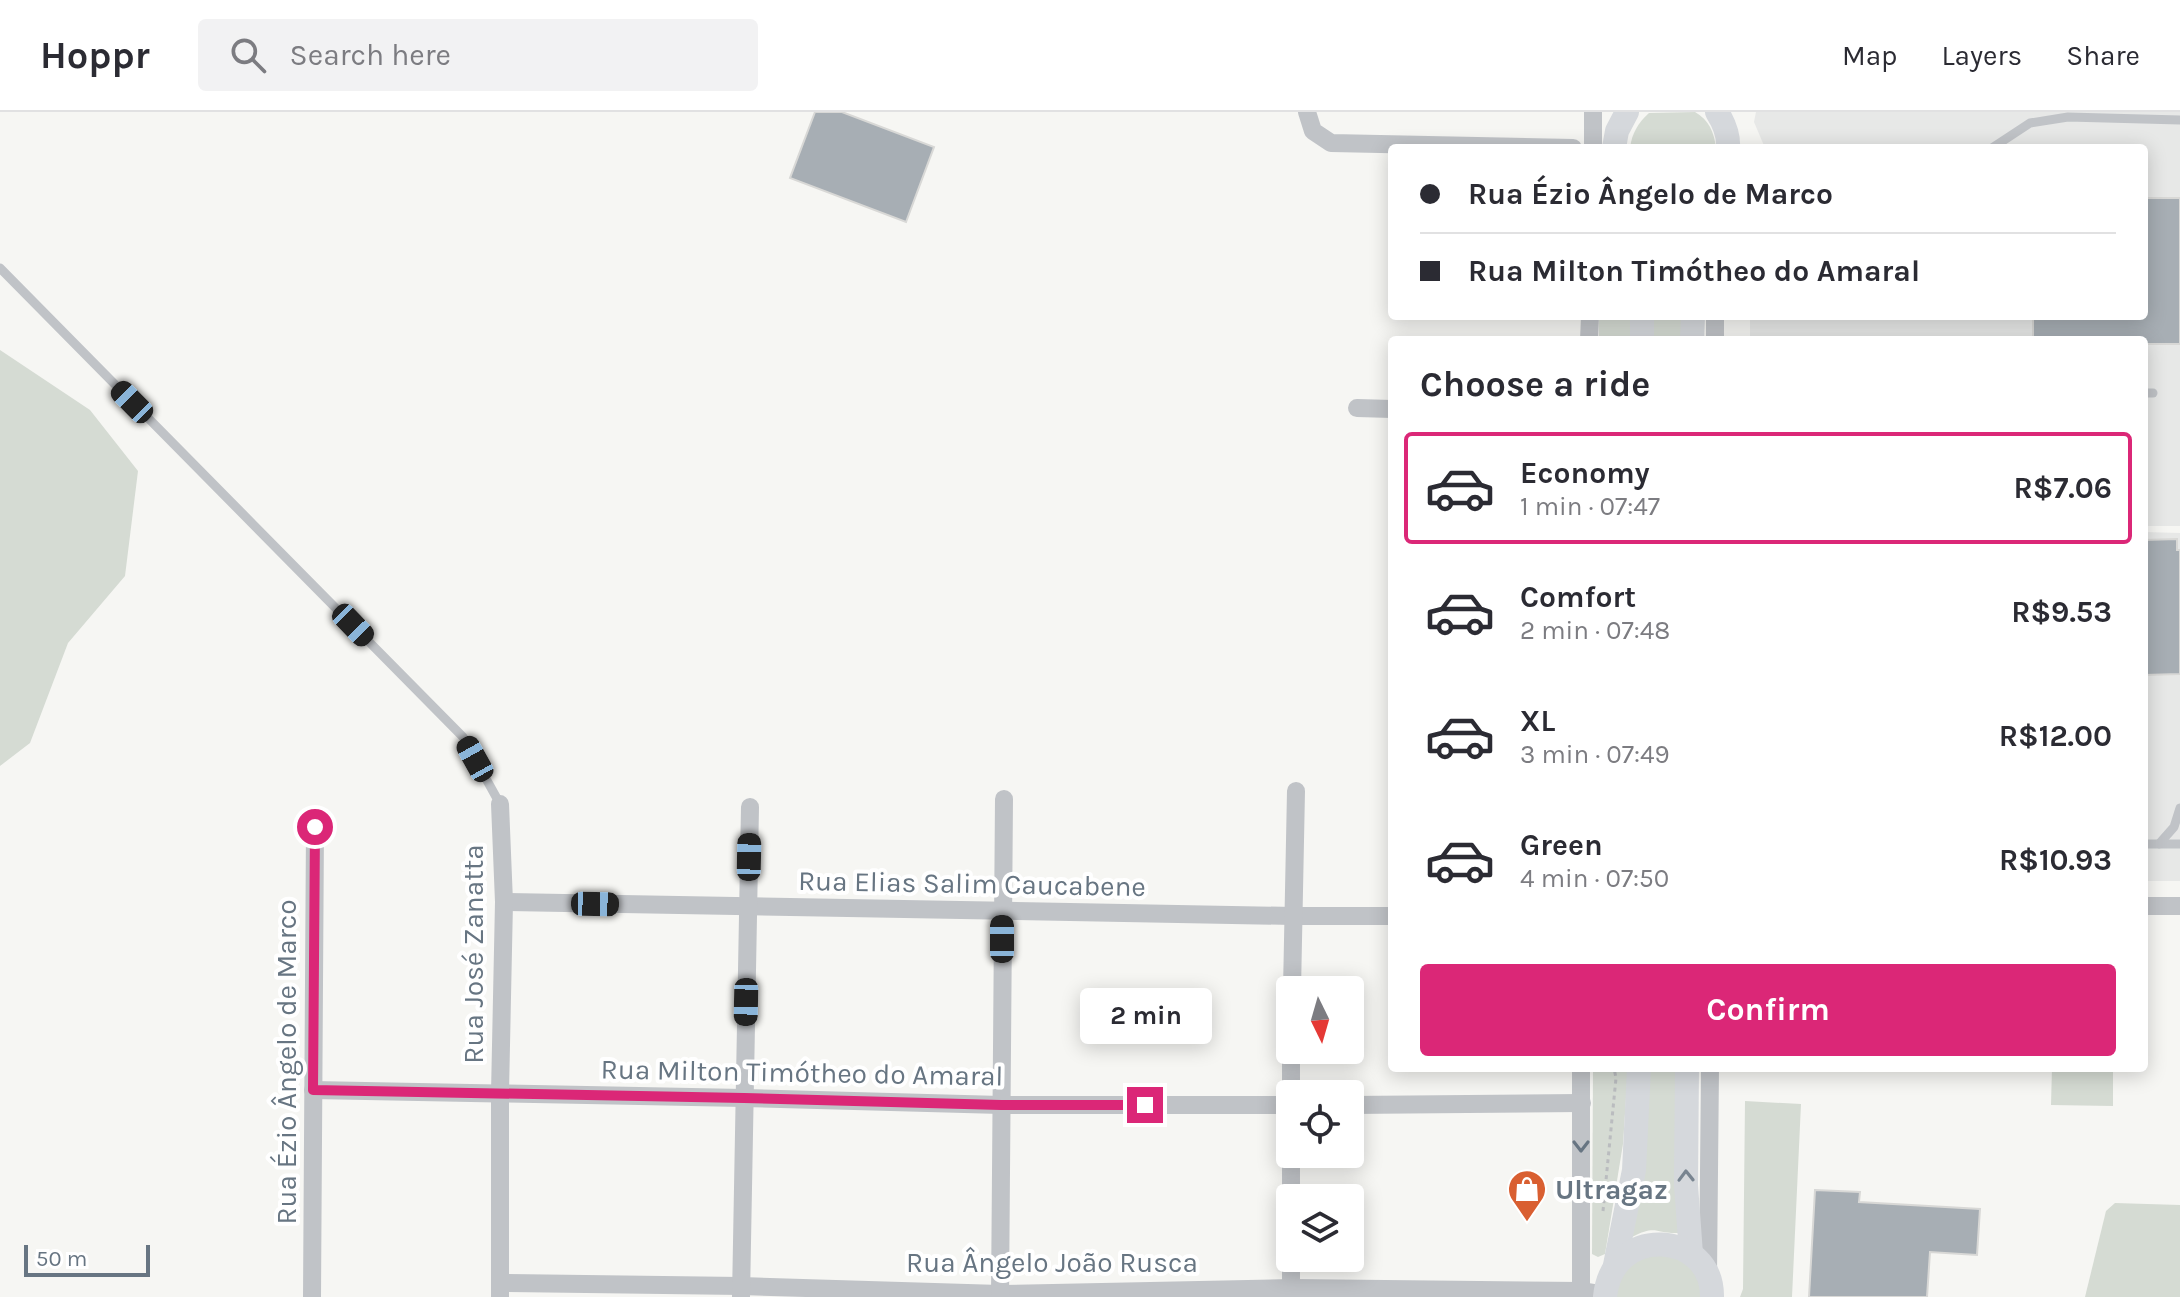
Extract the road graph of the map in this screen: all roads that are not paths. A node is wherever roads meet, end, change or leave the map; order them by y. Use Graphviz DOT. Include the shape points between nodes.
graph roads {
  1 [pos="1307,112"];
  2 [pos="1593,112"];
  3 [pos="1627,112"];
  4 [pos="1722,116"];
  5 [pos="2180,120"];
  6 [pos="1388,144"];
  7 [pos="1593,144"];
  8 [pos="1615,144"];
  9 [pos="1727,144"];
  10 [pos="1998,144"];
  11 [pos="0,268"];
  12 [pos="1357,408"];
  13 [pos="1388,409"];
  14 [pos="1296,791"];
  15 [pos="1004,799"];
  16 [pos="500,804"];
  17 [pos="750,807"];
  18 [pos="2180,808"];
  19 [pos="315,827"];
  20 [pos="2148,844"];
  21 [pos="2159,844"];
  22 [pos="2180,844"];
  23 [pos="504,902"];
  24 [pos="2148,906"];
  25 [pos="2180,906"];
  26 [pos="748,907"];
  27 [pos="1002,911"];
  28 [pos="1293,916"];
  29 [pos="1388,916"];
  30 [pos="1292,976"];
  31 [pos="1581,1072"];
  32 [pos="1639,1072"];
  33 [pos="1687,1072"];
  34 [pos="1710,1072"];
  35 [pos="313,1090"];
  36 [pos="500,1093"];
  37 [pos="744,1098"];
  38 [pos="1582,1103"];
  39 [pos="1001,1105"];
  40 [pos="1276,1105"];
  41 [pos="1364,1105"];
  42 [pos="1691,1254"];
  43 [pos="1615,1265"];
  44 [pos="1291,1272"];
  45 [pos="1710,1286"];
  46 [pos="500,1290"];
  47 [pos="741,1292"];
  48 [pos="1292,1292"];
  49 [pos="1000,1295"];
  50 [pos="1593,1295"];
  51 [pos="312,1297"];
  1 -- 6 [label="street" via="1313,131 1331,143"];
  2 -- 7 [label="street"];
  3 -- 8 [label="main road"];
  4 -- 9 [label="main road"];
  5 -- 10 [label="lane" via="2068,117 2030,123"];
  11 -- 16 [label="lane" via="463,737"];
  12 -- 13 [label="street"];
  14 -- 28 [label="street"];
  15 -- 27 [label="street"];
  16 -- 23 [label="street, Rua José Zanatta"];
  17 -- 26 [label="street"];
  18 -- 21 [label="lane" via="2174,827"];
  19 -- 35 [label="street, Rua Ézio Ângelo de Marco"];
  20 -- 21 [label="lane"];
  21 -- 22 [label="lane"];
  23 -- 26 [label="street, Rua Elias Salim Caucabene"];
  23 -- 36 [label="street, Rua José Zanatta"];
  24 -- 25 [label="street"];
  26 -- 27 [label="street, Rua Elias Salim Caucabene"];
  26 -- 37 [label="street"];
  27 -- 28 [label="street, Rua Elias Salim Caucabene"];
  27 -- 39 [label="street"];
  28 -- 29 [label="street, Rua Elias Salim Caucabene"];
  28 -- 30 [label="street"];
  31 -- 38 [label="street"];
  32 -- 43 [label="main road" via="1634,1170"];
  42 -- 33 [label="main road, one-way"];
  34 -- 45 [label="street"];
  35 -- 36 [label="street, Rua Milton Timótheo do Amaral"];
  35 -- 51 [label="street, Rua Ézio Ângelo de Marco"];
  36 -- 37 [label="street, Rua Milton Timótheo do Amaral"];
  36 -- 46 [label="street, Rua José Zanatta"];
  37 -- 39 [label="street, Rua Milton Timótheo do Amaral"];
  37 -- 47 [label="street"];
  38 -- 41 [label="street"];
  38 -- 50 [label="street, one-way"];
  39 -- 40 [label="street, Rua Milton Timótheo do Amaral"];
  39 -- 49 [label="street"];
  42 -- 43 [label="main road" via="1676,1246 1643,1246"];
  42 -- 45 [label="main road"];
  43 -- 50 [label="main road"];
  44 -- 48 [label="street"];
  46 -- 47 [label="street, Rua Ângelo João Rusca"];
  47 -- 49 [label="street, Rua Ângelo João Rusca"];
  48 -- 49 [label="street, Rua Ângelo João Rusca"];
  48 -- 50 [label="street, Rua Ângelo João Rusca"];
}
